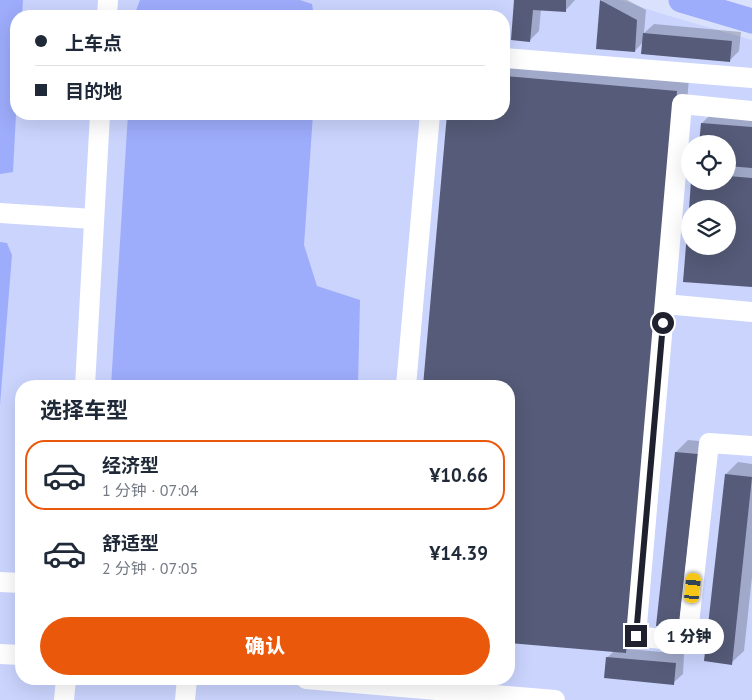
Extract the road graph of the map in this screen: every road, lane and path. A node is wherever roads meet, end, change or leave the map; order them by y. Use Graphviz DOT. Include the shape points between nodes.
graph roads {
  1 [pos="510,58"];
  2 [pos="752,78"];
  3 [pos="752,111"];
  4 [pos="100,120"];
  5 [pos="429,120"];
  6 [pos="0,213"];
  7 [pos="93,219"];
  8 [pos="665,304"];
  9 [pos="752,312"];
  10 [pos="85,380"];
  11 [pos="407,380"];
  12 [pos="752,446"];
  13 [pos="0,582"];
  14 [pos="15,583"];
  15 [pos="0,654"];
  16 [pos="15,655"];
  17 [pos="65,685"];
  18 [pos="186,685"];
  19 [pos="365,685"];
  20 [pos="483,697"];
  21 [pos="64,700"];
  22 [pos="185,700"];
  23 [pos="555,700"];
  1 -- 2 [label="lane"];
  3 -- 8 [label="lane" via="682,104"];
  4 -- 7 [label="lane"];
  5 -- 11 [label="lane"];
  6 -- 7 [label="lane"];
  7 -- 10 [label="lane"];
  8 -- 9 [label="lane"];
  8 -- 12 [label="lane" via="636,636 687,642 709,443"];
  13 -- 14 [label="lane"];
  15 -- 16 [label="lane"];
  17 -- 21 [label="lane"];
  18 -- 22 [label="lane"];
  19 -- 20 [label="lane"];
  20 -- 23 [label="lane"];
}
